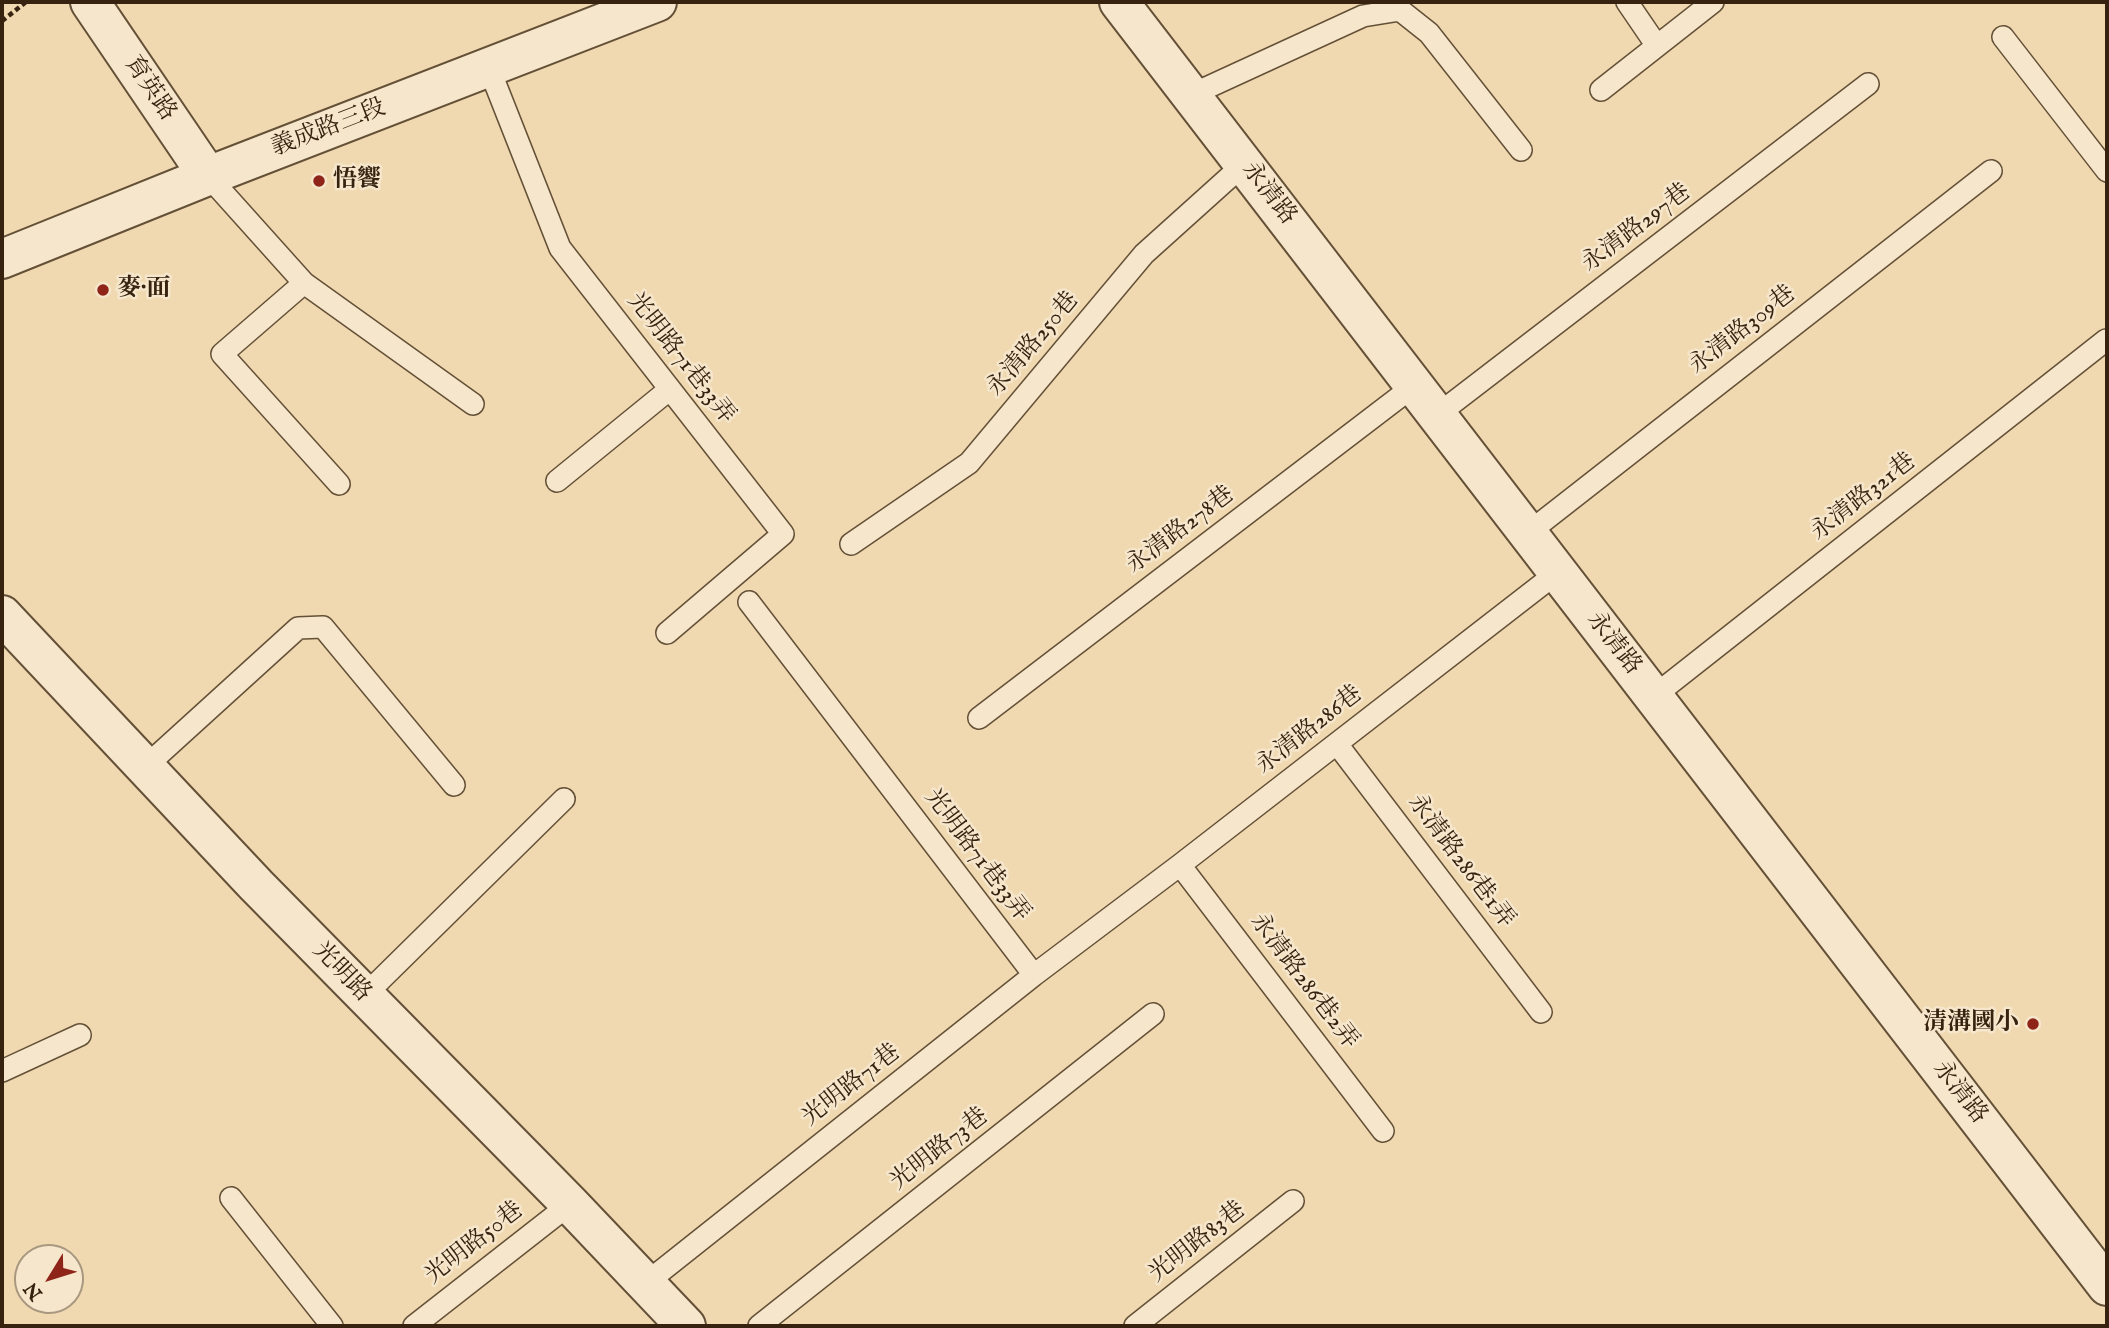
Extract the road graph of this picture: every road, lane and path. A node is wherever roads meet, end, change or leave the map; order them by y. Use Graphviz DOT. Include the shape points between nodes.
graph roads {
  1 [pos="26,2"];
  2 [pos="90,2"];
  3 [pos="657,2"];
  4 [pos="1119,2"];
  5 [pos="1627,2"];
  6 [pos="1713,2"];
  7 [pos="2,21"];
  8 [pos="2003,37"];
  9 [pos="1657,46"];
  10 [pos="489,68"];
  11 [pos="1868,84"];
  12 [pos="1601,90"];
  13 [pos="1191,95"];
  14 [pos="1521,150"];
  15 [pos="1244,164"];
  16 [pos="1991,170"];
  17 [pos="2107,171"];
  18 [pos="208,176"];
  19 [pos="2,260"];
  20 [pos="304,283"];
  21 [pos="2106,341"];
  22 [pos="670,389"];
  23 [pos="1426,400"];
  24 [pos="473,404"];
  25 [pos="557,481"];
  26 [pos="339,484"];
  27 [pos="1528,533"];
  28 [pos="851,544"];
  29 [pos="1558,572"];
  30 [pos="749,602"];
  31 [pos="2,615"];
  32 [pos="667,633"];
  33 [pos="1654,696"];
  34 [pos="979,718"];
  35 [pos="1337,744"];
  36 [pos="145,766"];
  37 [pos="453,785"];
  38 [pos="564,799"];
  39 [pos="1180,865"];
  40 [pos="1093,932"];
  41 [pos="1034,975"];
  42 [pos="364,996"];
  43 [pos="1541,1012"];
  44 [pos="1153,1014"];
  45 [pos="80,1035"];
  46 [pos="2,1071"];
  47 [pos="1383,1131"];
  48 [pos="231,1198"];
  49 [pos="1293,1201"];
  50 [pos="570,1204"];
  51 [pos="646,1283"];
  52 [pos="2107,1286"];
  53 [pos="332,1326"];
  54 [pos="414,1326"];
  55 [pos="686,1326"];
  56 [pos="759,1326"];
  57 [pos="1135,1326"];
  1 -- 7 [label="path"];
  2 -- 18 [label="street, 育英路"];
  3 -- 10 [label="street, 義成路三段"];
  4 -- 13 [label="street, 永清路"];
  5 -- 9 [label="lane"];
  6 -- 9 [label="lane"];
  8 -- 17 [label="lane"];
  9 -- 12 [label="lane"];
  10 -- 18 [label="street, 義成路三段"];
  10 -- 22 [label="lane, 光明路71巷33弄" via="560,248"];
  11 -- 23 [label="lane, 永清路297巷"];
  13 -- 14 [label="lane" via="1363,16 1400,10 1429,33"];
  13 -- 15 [label="street, 永清路"];
  15 -- 23 [label="street, 永清路"];
  15 -- 28 [label="lane, 永清路250巷" via="1144,254 969,463"];
  16 -- 27 [label="lane, 永清路309巷"];
  18 -- 19 [label="street, 義成路三段"];
  18 -- 20 [label="lane"];
  20 -- 24 [label="lane"];
  20 -- 26 [label="lane" via="222,354"];
  21 -- 33 [label="lane, 永清路321巷"];
  22 -- 25 [label="lane"];
  22 -- 32 [label="lane, 光明路71巷33弄" via="783,534"];
  23 -- 27 [label="street, 永清路"];
  23 -- 34 [label="lane, 永清路278巷"];
  27 -- 29 [label="street, 永清路"];
  29 -- 33 [label="street, 永清路"];
  29 -- 35 [label="lane, 永清路286巷"];
  30 -- 41 [label="lane, 光明路71巷33弄"];
  31 -- 36 [label="street, 光明路"];
  33 -- 52 [label="street, 永清路"];
  35 -- 39 [label="lane, 永清路286巷"];
  35 -- 43 [label="lane, 永清路286巷1弄"];
  36 -- 37 [label="lane" via="298,628 323,627"];
  36 -- 42 [label="street, 光明路"];
  38 -- 42 [label="lane"];
  39 -- 40 [label="lane, 永清路286巷"];
  39 -- 47 [label="lane, 永清路286巷2弄"];
  40 -- 41 [label="lane, 光明路71巷"];
  41 -- 51 [label="lane, 光明路71巷"];
  42 -- 50 [label="street, 光明路"];
  44 -- 56 [label="lane, 光明路73巷"];
  45 -- 46 [label="lane"];
  48 -- 53 [label="lane"];
  49 -- 57 [label="lane, 光明路83巷"];
  50 -- 51 [label="street, 光明路"];
  50 -- 54 [label="lane, 光明路50巷"];
  51 -- 55 [label="street, 光明路"];
}
